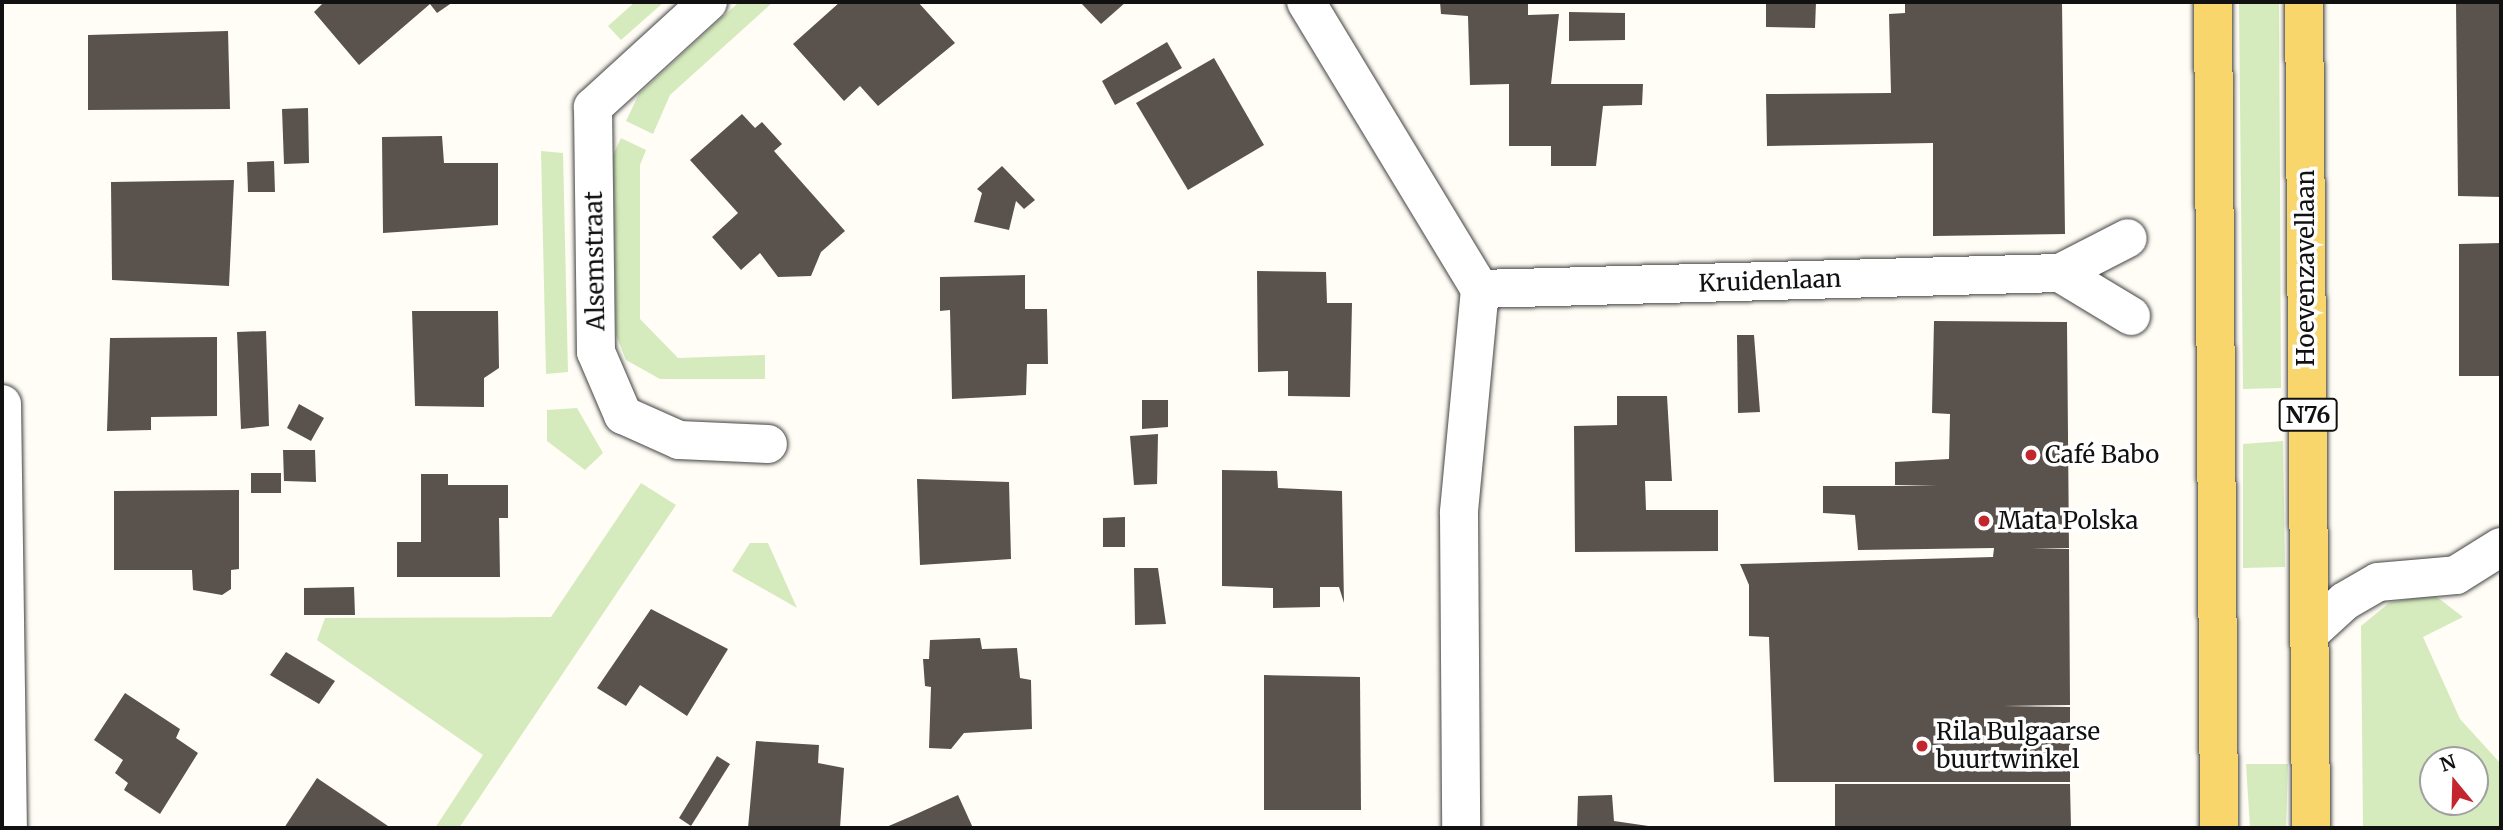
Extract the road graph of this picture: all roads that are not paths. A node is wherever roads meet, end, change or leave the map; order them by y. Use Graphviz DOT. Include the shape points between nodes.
graph roads {
  1 [pos="708,2"];
  2 [pos="1306,2"];
  3 [pos="2213,2"];
  4 [pos="2304,2"];
  5 [pos="2128,238"];
  6 [pos="2060,273"];
  7 [pos="1480,289"];
  8 [pos="2131,316"];
  9 [pos="2,404"];
  10 [pos="768,444"];
  11 [pos="2501,547"];
  12 [pos="2310,633"];
  13 [pos="8,828"];
  14 [pos="1461,828"];
  15 [pos="2219,828"];
  16 [pos="2311,828"];
  1 -- 10 [label="street, Alsemstraat" via="593,107 596,352 623,415 679,440"];
  2 -- 7 [label="street"];
  3 -- 15 [label="main road"];
  4 -- 12 [label="main road, Hoevenzavellaan / N76"];
  5 -- 6 [label="street, Kruidenlaan"];
  6 -- 7 [label="street, Kruidenlaan"];
  6 -- 8 [label="street"];
  7 -- 14 [label="street" via="1459,513"];
  9 -- 13 [label="street"];
  11 -- 12 [label="street" via="2456,575 2378,582 2345,601"];
  12 -- 16 [label="main road, Hoevenzavellaan / N76"];
}
